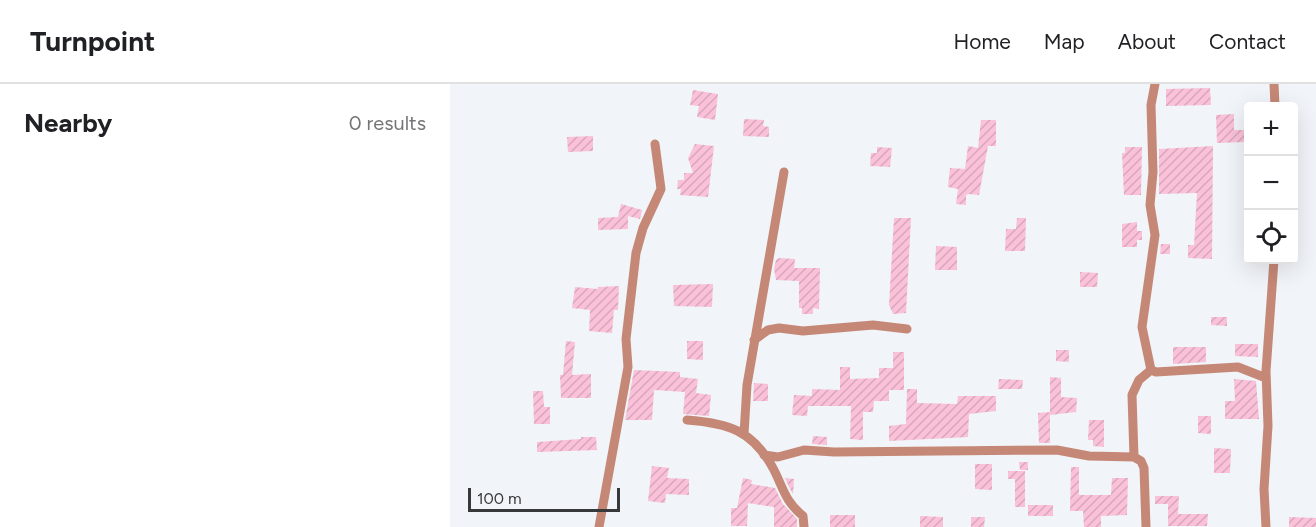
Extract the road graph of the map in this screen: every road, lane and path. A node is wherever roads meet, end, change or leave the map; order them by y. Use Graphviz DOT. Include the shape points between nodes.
graph roads {
  1 [pos="1155,84"];
  2 [pos="1274,84"];
  3 [pos="1275,102"];
  4 [pos="655,144"];
  5 [pos="784,172"];
  6 [pos="1274,264"];
  7 [pos="907,329"];
  8 [pos="754,340"];
  9 [pos="1151,369"];
  10 [pos="1266,378"];
  11 [pos="687,420"];
  12 [pos="744,434"];
  13 [pos="764,455"];
  14 [pos="778,457"];
  15 [pos="1134,457"];
  16 [pos="773,469"];
  17 [pos="599,527"];
  18 [pos="804,527"];
  19 [pos="1146,527"];
  20 [pos="1266,527"];
  1 -- 9 [label="street" via="1151,105 1150,205 1155,235 1142,327"];
  2 -- 3 [label="street"];
  4 -- 17 [label="street" via="661,189 636,253 626,339 628,367"];
  5 -- 8 [label="street"];
  6 -- 10 [label="street"];
  7 -- 8 [label="street" via="873,325 803,331 779,328"];
  8 -- 12 [label="street"];
  9 -- 10 [label="street" via="1200,371 1238,367"];
  9 -- 15 [label="street" via="1139,380 1132,395"];
  10 -- 20 [label="street"];
  11 -- 12 [label="street" via="722,422"];
  12 -- 13 [label="street"];
  13 -- 14 [label="street"];
  13 -- 16 [label="street"];
  14 -- 15 [label="street" via="804,450 966,449 1057,450 1089,456"];
  14 -- 16 [label="street"];
  15 -- 19 [label="street" via="1141,461 1145,475"];
  16 -- 18 [label="street" via="790,506 802,516"];
}
